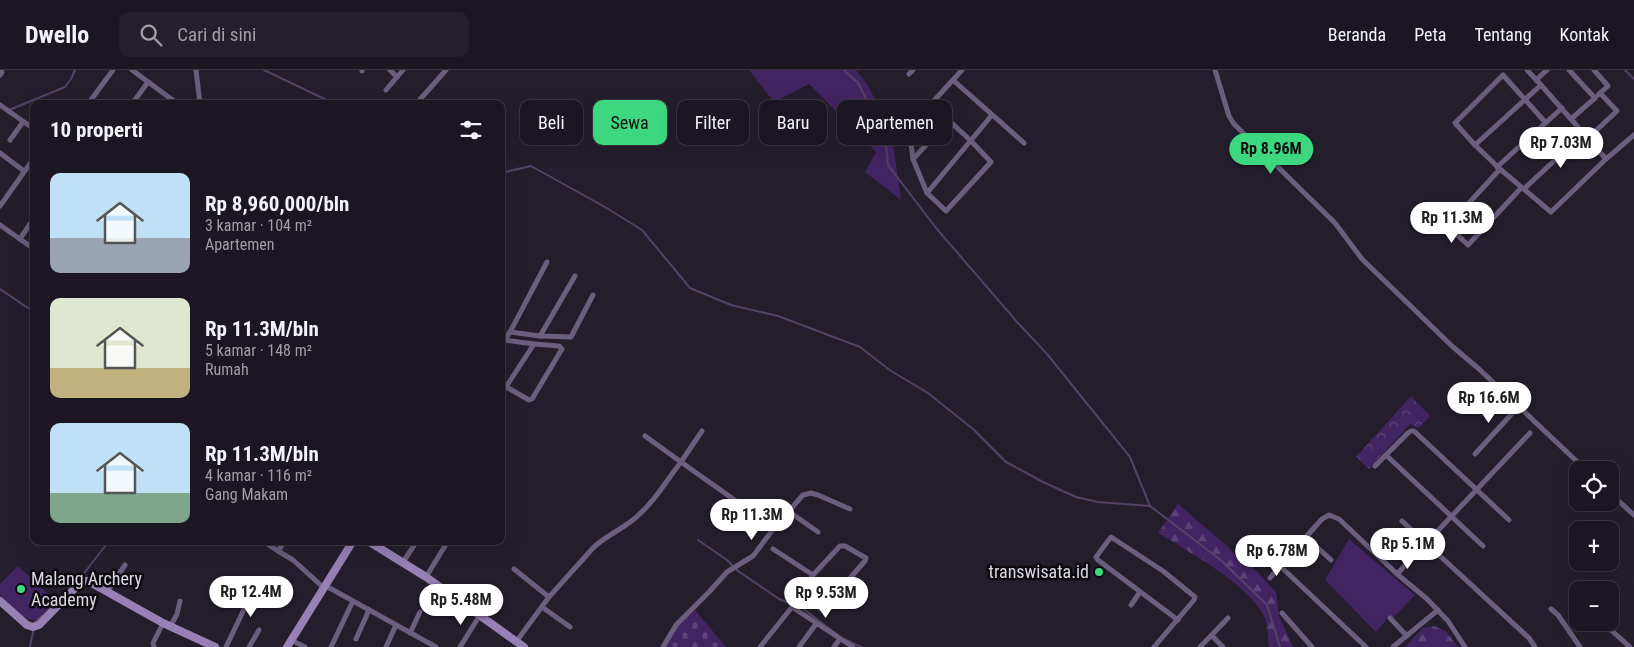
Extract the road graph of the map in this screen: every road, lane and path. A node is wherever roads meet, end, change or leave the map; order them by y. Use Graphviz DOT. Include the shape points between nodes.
graph roads {
  1 [pos="0,70"];
  2 [pos="113,70"];
  3 [pos="132,70"];
  4 [pos="196,70"];
  5 [pos="390,70"];
  6 [pos="403,70"];
  7 [pos="446,70"];
  8 [pos="962,70"];
  9 [pos="1215,70"];
  10 [pos="1527,70"];
  11 [pos="1547,70"];
  12 [pos="1569,70"];
  13 [pos="1594,70"];
  14 [pos="0,75"];
  15 [pos="397,77"];
  16 [pos="953,80"];
  17 [pos="148,82"];
  18 [pos="1539,83"];
  19 [pos="386,90"];
  20 [pos="1600,93"];
  21 [pos="1595,98"];
  22 [pos="1526,99"];
  23 [pos="91,100"];
  24 [pos="135,100"];
  25 [pos="172,100"];
  26 [pos="200,100"];
  27 [pos="420,100"];
  28 [pos="935,100"];
  29 [pos="0,106"];
  30 [pos="1562,108"];
  31 [pos="992,114"];
  32 [pos="1571,119"];
  33 [pos="22,121"];
  34 [pos="952,123"];
  35 [pos="1546,123"];
  36 [pos="30,127"];
  37 [pos="1634,135"];
  38 [pos="1586,136"];
  39 [pos="10,140"];
  40 [pos="970,140"];
  41 [pos="1024,143"];
  42 [pos="911,145"];
  43 [pos="926,145"];
  44 [pos="1475,145"];
  45 [pos="0,153"];
  46 [pos="1606,158"];
  47 [pos="913,159"];
  48 [pos="30,163"];
  49 [pos="1498,168"];
  50 [pos="24,171"];
  51 [pos="1523,189"];
  52 [pos="927,193"];
  53 [pos="0,206"];
  54 [pos="30,224"];
  55 [pos="0,225"];
  56 [pos="20,238"];
  57 [pos="30,246"];
  58 [pos="547,262"];
  59 [pos="575,276"];
  60 [pos="593,295"];
  61 [pos="510,332"];
  62 [pos="540,336"];
  63 [pos="505,338"];
  64 [pos="505,341"];
  65 [pos="534,344"];
  66 [pos="505,383"];
  67 [pos="505,387"];
  68 [pos="1518,407"];
  69 [pos="702,431"];
  70 [pos="1530,433"];
  71 [pos="645,436"];
  72 [pos="1475,454"];
  73 [pos="1386,455"];
  74 [pos="1576,461"];
  75 [pos="681,462"];
  76 [pos="1375,466"];
  77 [pos="1476,490"];
  78 [pos="1619,501"];
  79 [pos="850,510"];
  80 [pos="788,512"];
  81 [pos="1634,515"];
  82 [pos="1451,517"];
  83 [pos="1509,520"];
  84 [pos="1402,521"];
  85 [pos="774,528"];
  86 [pos="818,532"];
  87 [pos="1306,537"];
  88 [pos="1426,543"];
  89 [pos="269,545"];
  90 [pos="282,545"];
  91 [pos="351,545"];
  92 [pos="375,545"];
  93 [pos="414,545"];
  94 [pos="446,545"];
  95 [pos="1483,546"];
  96 [pos="773,549"];
  97 [pos="278,551"];
  98 [pos="1331,560"];
  99 [pos="403,562"];
  100 [pos="125,565"];
  101 [pos="1280,566"];
  102 [pos="514,569"];
  103 [pos="1397,574"];
  104 [pos="813,575"];
  105 [pos="426,577"];
  106 [pos="1270,578"];
  107 [pos="258,580"];
  108 [pos="325,587"];
  109 [pos="800,592"];
  110 [pos="1140,592"];
  111 [pos="106,593"];
  112 [pos="550,596"];
  113 [pos="0,600"];
  114 [pos="180,601"];
  115 [pos="353,601"];
  116 [pos="792,605"];
  117 [pos="1131,605"];
  118 [pos="542,607"];
  119 [pos="1551,609"];
  120 [pos="369,610"];
  121 [pos="1438,610"];
  122 [pos="420,612"];
  123 [pos="1282,613"];
  124 [pos="480,615"];
  125 [pos="1228,618"];
  126 [pos="1390,618"];
  127 [pos="1178,620"];
  128 [pos="816,624"];
  129 [pos="166,625"];
  130 [pos="396,626"];
  131 [pos="570,627"];
  132 [pos="259,630"];
  133 [pos="1613,631"];
  134 [pos="410,632"];
  135 [pos="1212,636"];
  136 [pos="1406,636"];
  137 [pos="356,639"];
  138 [pos="840,640"];
  139 [pos="516,642"];
  140 [pos="289,644"];
  141 [pos="154,647"];
  142 [pos="216,647"];
  143 [pos="226,647"];
  144 [pos="248,647"];
  145 [pos="305,647"];
  146 [pos="331,647"];
  147 [pos="386,647"];
  148 [pos="436,647"];
  149 [pos="460,647"];
  150 [pos="524,647"];
  151 [pos="662,647"];
  152 [pos="760,647"];
  153 [pos="799,647"];
  154 [pos="834,647"];
  155 [pos="853,647"];
  156 [pos="1154,647"];
  157 [pos="1200,647"];
  158 [pos="1223,647"];
  159 [pos="1312,647"];
  160 [pos="1366,647"];
  161 [pos="1393,647"];
  162 [pos="1465,647"];
  163 [pos="1535,647"];
  164 [pos="1580,647"];
  165 [pos="1630,647"];
  1 -- 14 [label="street"];
  2 -- 23 [label="street"];
  3 -- 17 [label="street"];
  4 -- 26 [label="street"];
  5 -- 15 [label="street"];
  6 -- 15 [label="street"];
  7 -- 27 [label="street"];
  8 -- 16 [label="street"];
  9 -- 68 [label="street" via="1234,124 1335,223 1362,260"];
  10 -- 18 [label="street"];
  11 -- 18 [label="street"];
  12 -- 21 [label="street"];
  13 -- 20 [label="street" via="1608,86"];
  15 -- 19 [label="street"];
  16 -- 28 [label="street"];
  16 -- 31 [label="street"];
  17 -- 24 [label="street"];
  17 -- 25 [label="street"];
  18 -- 22 [label="street"];
  18 -- 30 [label="street"];
  20 -- 21 [label="street"];
  20 -- 38 [label="street" via="1617,111"];
  21 -- 32 [label="street"];
  22 -- 35 [label="street"];
  22 -- 44 [label="street"];
  22 -- 44 [label="street" via="1503,75 1455,123"];
  29 -- 33 [label="street"];
  30 -- 32 [label="street"];
  30 -- 35 [label="street"];
  31 -- 40 [label="street"];
  31 -- 41 [label="street"];
  32 -- 38 [label="street"];
  33 -- 36 [label="street"];
  33 -- 39 [label="street"];
  34 -- 40 [label="street"];
  35 -- 49 [label="street"];
  37 -- 46 [label="street"];
  38 -- 46 [label="street"];
  38 -- 51 [label="street"];
  40 -- 52 [label="street"];
  40 -- 52 [label="street" via="990,162 946,211"];
  42 -- 47 [label="street"];
  43 -- 47 [label="street"];
  44 -- 49 [label="street"];
  45 -- 50 [label="street"];
  46 -- 51 [label="street" via="1551,212"];
  47 -- 52 [label="street"];
  48 -- 50 [label="street"];
  49 -- 51 [label="street"];
  49 -- 51 [label="street" via="1448,226 1468,245"];
  50 -- 53 [label="street"];
  54 -- 56 [label="street"];
  55 -- 56 [label="street"];
  56 -- 57 [label="street"];
  58 -- 61 [label="street"];
  59 -- 62 [label="street"];
  60 -- 62 [label="street" via="571,337"];
  61 -- 62 [label="street"];
  61 -- 63 [label="street"];
  64 -- 65 [label="street"];
  65 -- 66 [label="street"];
  65 -- 67 [label="street" via="561,346 562,349 532,399"];
  68 -- 72 [label="street"];
  68 -- 74 [label="street"];
  69 -- 75 [label="street"];
  70 -- 77 [label="street"];
  71 -- 75 [label="street"];
  73 -- 76 [label="street"];
  73 -- 77 [label="street" via="1411,430 1414,431"];
  73 -- 82 [label="street"];
  75 -- 85 [label="street"];
  75 -- 112 [label="street" via="640,514 600,541"];
  77 -- 82 [label="street"];
  77 -- 83 [label="street"];
  78 -- 81 [label="street"];
  79 -- 80 [label="street" via="811,493 803,495"];
  80 -- 85 [label="street"];
  80 -- 86 [label="street"];
  82 -- 88 [label="street"];
  82 -- 95 [label="street"];
  84 -- 88 [label="street"];
  85 -- 151 [label="street" via="753,556 727,572 676,625"];
  87 -- 98 [label="street"];
  87 -- 101 [label="street"];
  87 -- 103 [label="street" via="1322,519 1329,515 1336,517"];
  88 -- 103 [label="street"];
  88 -- 163 [label="street"];
  89 -- 97 [label="street"];
  90 -- 97 [label="street"];
  91 -- 108 [label="street"];
  92 -- 99 [label="street"];
  93 -- 99 [label="street"];
  94 -- 105 [label="street"];
  96 -- 104 [label="street"];
  97 -- 108 [label="street"];
  99 -- 105 [label="street"];
  100 -- 111 [label="street"];
  101 -- 106 [label="street"];
  101 -- 160 [label="street"];
  102 -- 112 [label="street"];
  103 -- 121 [label="street"];
  104 -- 109 [label="street"];
  104 -- 109 [label="street" via="840,546 866,558 824,608 819,609"];
  105 -- 124 [label="street"];
  107 -- 143 [label="street"];
  108 -- 115 [label="street"];
  108 -- 140 [label="street"];
  109 -- 116 [label="street" via="793,592"];
  110 -- 117 [label="street"];
  110 -- 127 [label="street"];
  110 -- 127 [label="street" via="1096,558 1111,537 1194,595 1194,600"];
  111 -- 113 [label="street" via="83,581 39,625 33,627"];
  111 -- 129 [label="street"];
  112 -- 118 [label="street"];
  114 -- 129 [label="street" via="177,614"];
  115 -- 120 [label="street"];
  115 -- 146 [label="street"];
  116 -- 128 [label="street"];
  116 -- 152 [label="street"];
  118 -- 131 [label="street"];
  118 -- 139 [label="street"];
  119 -- 164 [label="street"];
  120 -- 130 [label="street"];
  120 -- 137 [label="street"];
  121 -- 136 [label="street"];
  121 -- 162 [label="street"];
  122 -- 134 [label="street"];
  123 -- 159 [label="street"];
  124 -- 139 [label="street"];
  124 -- 149 [label="street"];
  125 -- 135 [label="street"];
  126 -- 136 [label="street"];
  127 -- 156 [label="street"];
  128 -- 138 [label="street"];
  128 -- 153 [label="street"];
  129 -- 141 [label="street" via="153,643"];
  129 -- 142 [label="street"];
  130 -- 134 [label="street"];
  130 -- 147 [label="street"];
  132 -- 144 [label="street"];
  133 -- 165 [label="street"];
  134 -- 148 [label="street"];
  135 -- 157 [label="street"];
  135 -- 158 [label="street"];
  136 -- 161 [label="street"];
  138 -- 154 [label="street"];
  138 -- 155 [label="street"];
  139 -- 150 [label="street"];
  140 -- 145 [label="street"];
}
